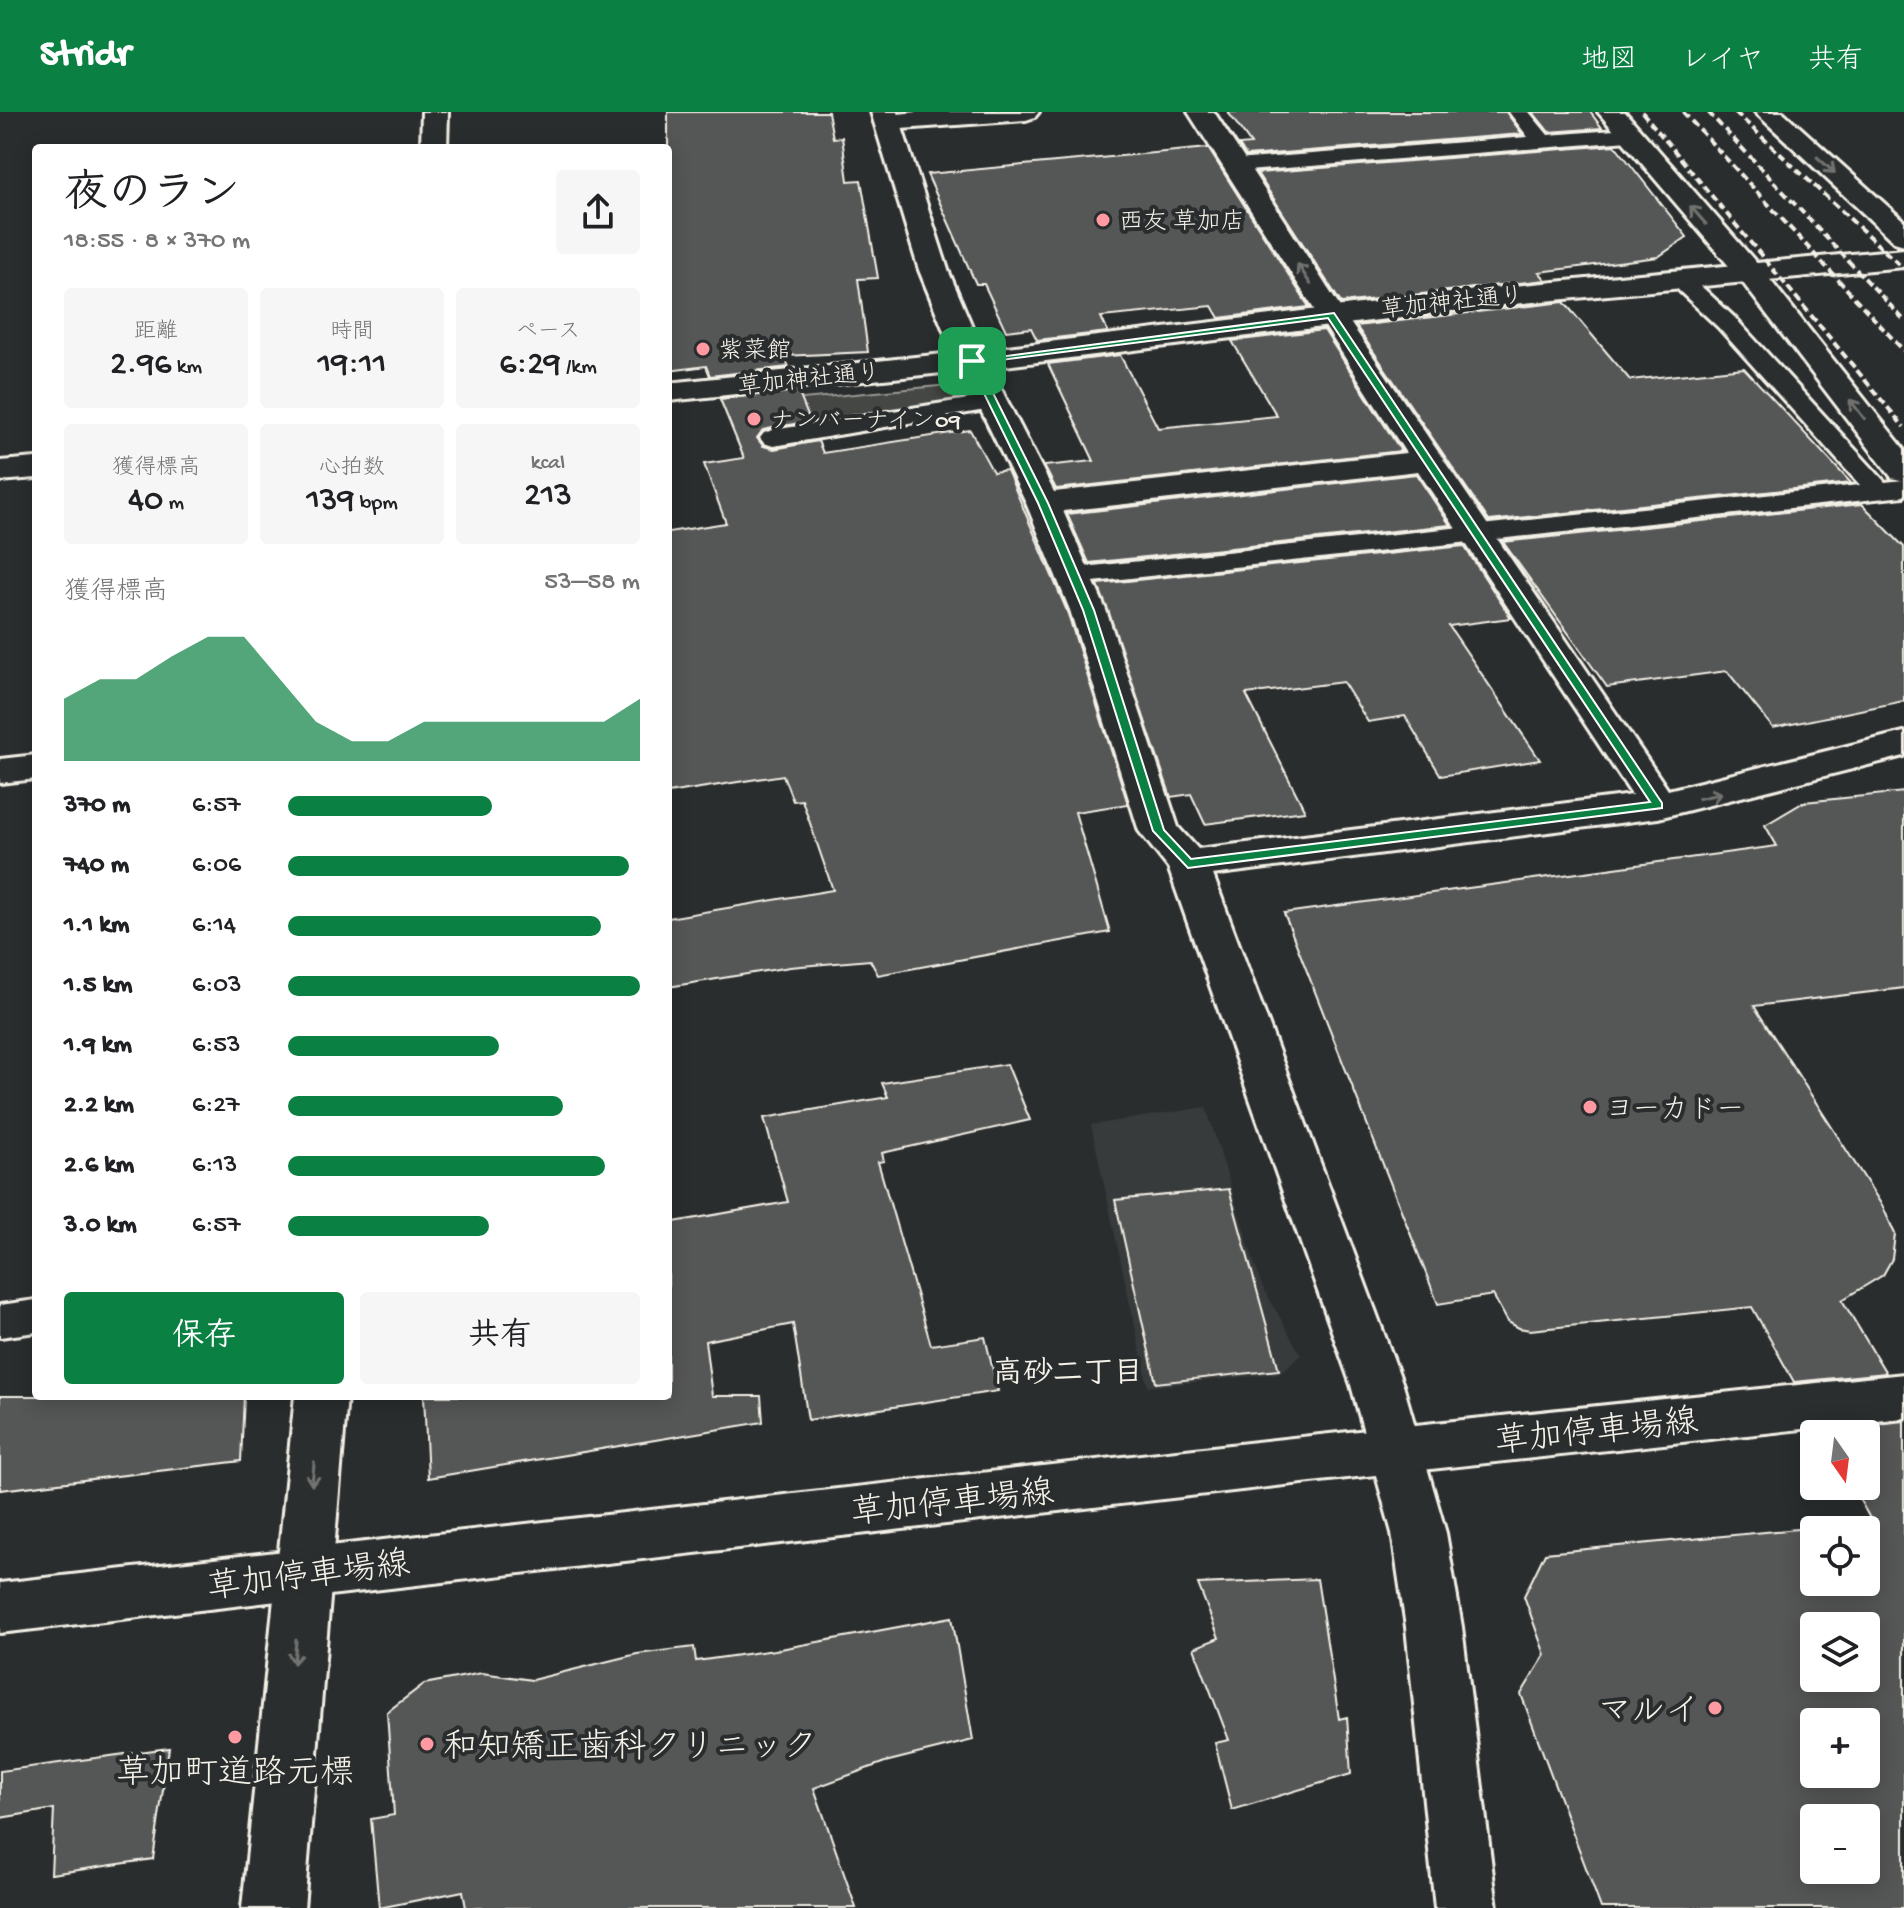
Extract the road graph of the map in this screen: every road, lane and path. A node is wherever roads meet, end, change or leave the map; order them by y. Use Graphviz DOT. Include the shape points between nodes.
graph roads {
  1 [pos="435,112"];
  2 [pos="1026,112"];
  3 [pos="1201,112"];
  4 [pos="1519,112"];
  5 [pos="1611,112"];
  6 [pos="1768,112"];
  7 [pos="886,117"];
  8 [pos="1628,135"];
  9 [pos="1543,142"];
  10 [pos="434,144"];
  11 [pos="1235,166"];
  12 [pos="1904,236"];
  13 [pos="1904,258"];
  14 [pos="1750,273"];
  15 [pos="1681,280"];
  16 [pos="1330,315"];
  17 [pos="972,361"];
  18 [pos="672,392"];
  19 [pos="994,402"];
  20 [pos="773,438"];
  21 [pos="1428,460"];
  22 [pos="32,468"];
  23 [pos="0,471"];
  24 [pos="1904,471"];
  25 [pos="1891,489"];
  26 [pos="1043,503"];
  27 [pos="1476,533"];
  28 [pos="1074,576"];
  29 [pos="1904,744"];
  30 [pos="32,767"];
  31 [pos="0,771"];
  32 [pos="1658,805"];
  33 [pos="1188,864"];
  34 [pos="32,1317"];
  35 [pos="0,1321"];
  36 [pos="1904,1396"];
  37 [pos="321,1400"];
  38 [pos="1397,1450"];
  39 [pos="302,1574"];
  40 [pos="0,1608"];
  41 [pos="273,1908"];
  42 [pos="1466,1908"];
  1 -- 10 [label="street"];
  2 -- 7 [label="street"];
  3 -- 11 [label="street"];
  4 -- 9 [label="lane"];
  5 -- 8 [label="street"];
  6 -- 12 [label="street, one-way"];
  7 -- 17 [label="street" via="932,272"];
  8 -- 9 [label="lane"];
  14 -- 8 [label="street, one-way"];
  9 -- 11 [label="lane"];
  16 -- 11 [label="street, one-way"];
  13 -- 14 [label="street, 草加神社通り"];
  14 -- 15 [label="street, 草加神社通り"];
  24 -- 14 [label="street, one-way"];
  15 -- 16 [label="street, 草加神社通り"];
  15 -- 25 [label="lane"];
  16 -- 17 [label="street, 草加神社通り"];
  16 -- 21 [label="street"];
  17 -- 18 [label="street, 草加神社通り"];
  17 -- 19 [label="street"];
  19 -- 20 [label="lane"];
  19 -- 26 [label="street"];
  21 -- 26 [label="street"];
  21 -- 27 [label="street"];
  22 -- 23 [label="street"];
  25 -- 27 [label="lane"];
  26 -- 28 [label="street"];
  27 -- 28 [label="lane"];
  27 -- 32 [label="street"];
  28 -- 33 [label="street" via="1159,831"];
  32 -- 29 [label="street, one-way" via="1708,797 1848,754"];
  30 -- 31 [label="street"];
  32 -- 33 [label="street"];
  33 -- 38 [label="street"];
  34 -- 35 [label="lane"];
  36 -- 38 [label="street, 草加停車場線"];
  37 -- 39 [label="street, one-way"];
  38 -- 39 [label="street, 草加停車場線"];
  38 -- 42 [label="street" via="1419,1533 1434,1627"];
  39 -- 40 [label="street, 草加停車場線"];
  39 -- 41 [label="street, one-way"];
}
